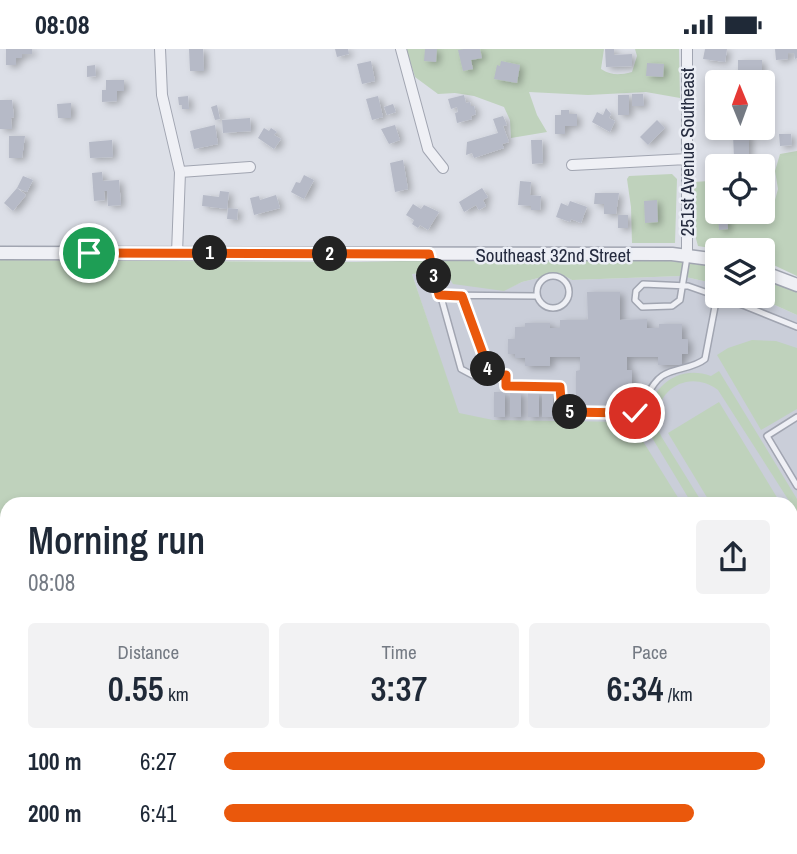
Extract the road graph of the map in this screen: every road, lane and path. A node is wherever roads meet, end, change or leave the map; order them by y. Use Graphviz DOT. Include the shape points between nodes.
graph roads {
  1 [pos="160,49"];
  2 [pos="401,49"];
  3 [pos="687,49"];
  4 [pos="687,159"];
  5 [pos="572,165"];
  6 [pos="250,167"];
  7 [pos="443,168"];
  8 [pos="180,172"];
  9 [pos="0,253"];
  10 [pos="177,253"];
  11 [pos="429,254"];
  12 [pos="687,255"];
  13 [pos="705,258"];
  14 [pos="775,277"];
  15 [pos="683,285"];
  16 [pos="797,285"];
  17 [pos="705,292"];
  18 [pos="439,295"];
  19 [pos="462,296"];
  20 [pos="537,296"];
  21 [pos="715,308"];
  22 [pos="748,308"];
  23 [pos="797,327"];
  24 [pos="491,376"];
  25 [pos="797,417"];
  26 [pos="797,486"];
  1 -- 8 [label="street" via="162,95"];
  2 -- 7 [label="street" via="428,149"];
  3 -- 4 [label="street, 251st Avenue Southeast"];
  4 -- 5 [label="street"];
  4 -- 12 [label="street, 251st Avenue Southeast"];
  6 -- 8 [label="street"];
  8 -- 10 [label="street"];
  9 -- 10 [label="street, Southeast 32nd Street"];
  10 -- 11 [label="street, Southeast 32nd Street"];
  11 -- 12 [label="street, Southeast 32nd Street"];
  11 -- 18 [label="lane"];
  12 -- 13 [label="street, Southeast 32nd Street"];
  12 -- 15 [label="lane"];
  14 -- 16 [label="street"];
  15 -- 15 [label="lane" via="643,284 635,300 642,307 673,306 680,300"];
  15 -- 17 [label="lane"];
  18 -- 19 [label="lane"];
  18 -- 24 [label="lane" via="461,369 478,378"];
  19 -- 20 [label="lane"];
  19 -- 24 [label="lane"];
  20 -- 20 [label="lane" via="548,308 559,307 569,289 559,277 549,276 540,281"];
  21 -- 24 [label="lane" via="705,359 662,376 635,413 562,412 560,387 506,386 506,375"];
  22 -- 23 [label="lane"];
  25 -- 26 [label="lane" via="767,436"];
}
